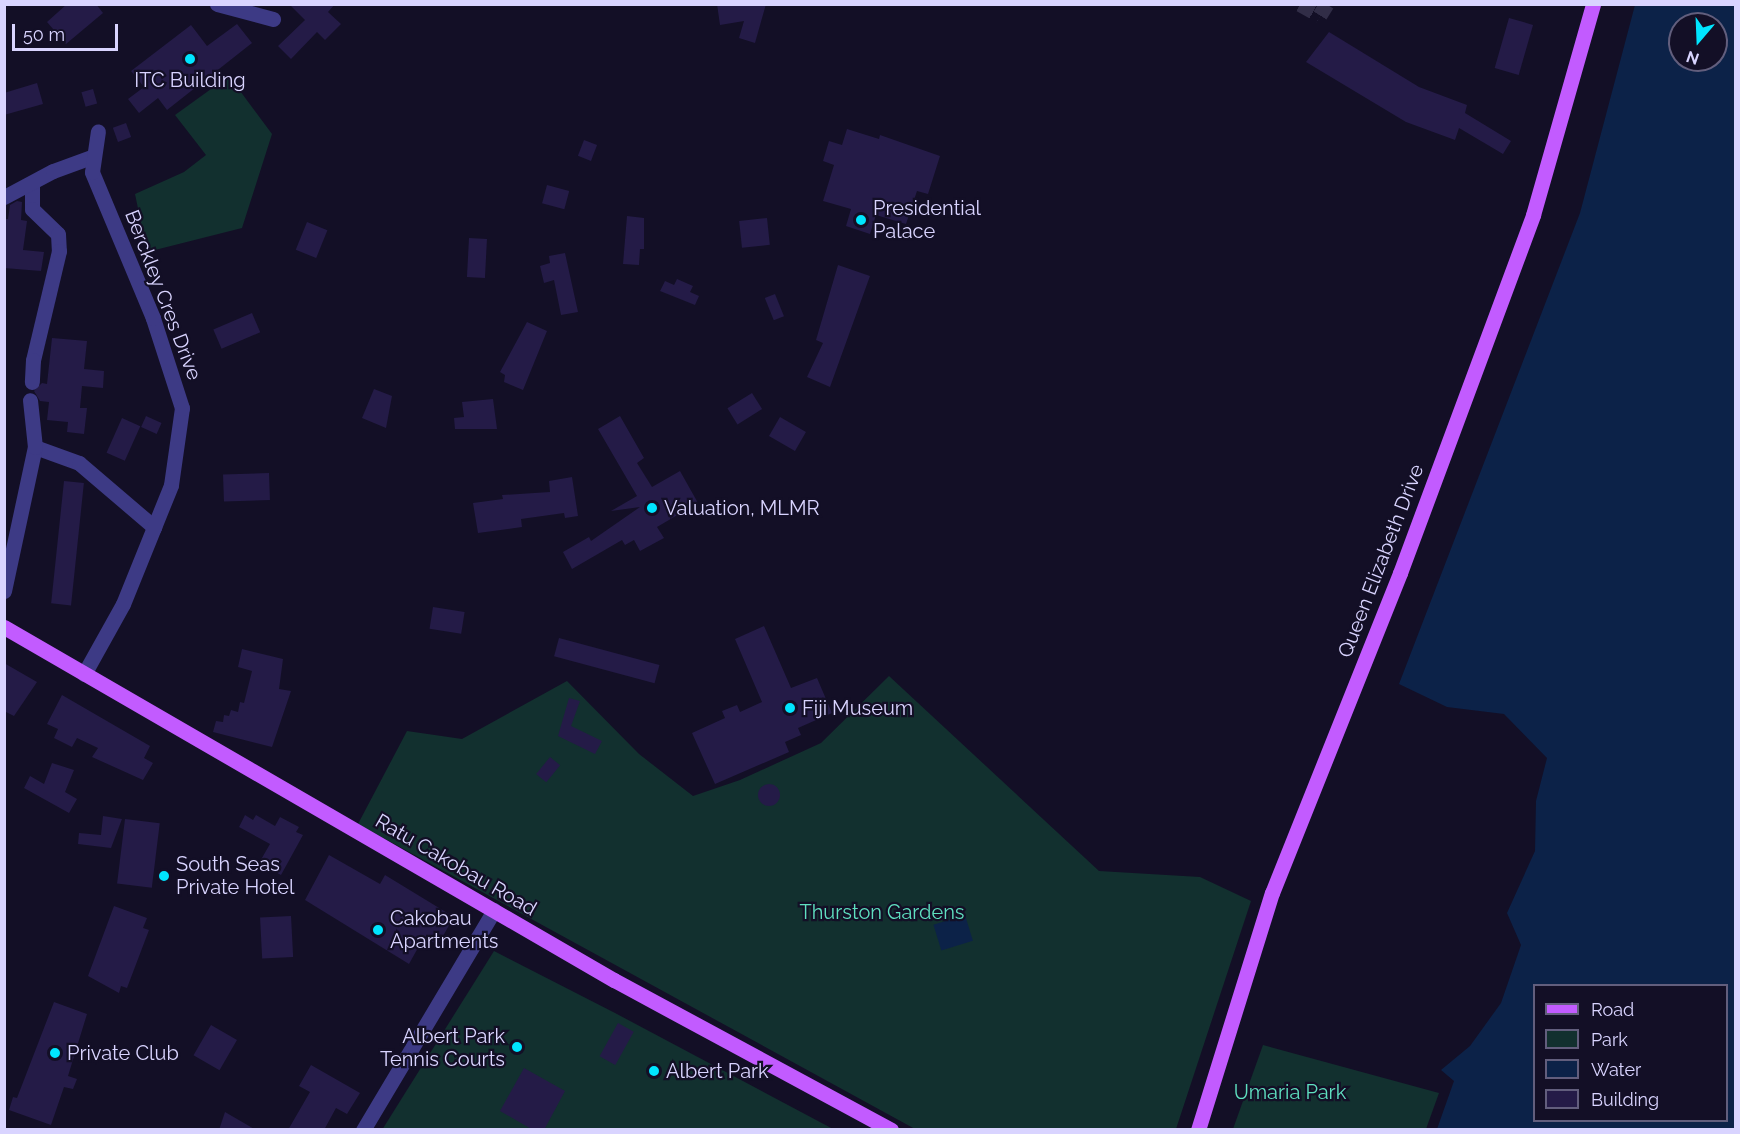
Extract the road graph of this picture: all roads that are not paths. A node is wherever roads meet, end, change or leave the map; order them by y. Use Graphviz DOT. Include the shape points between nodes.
graph roads {
  1 [pos="217,4"];
  2 [pos="1593,4"];
  3 [pos="273,19"];
  4 [pos="98,131"];
  5 [pos="91,157"];
  6 [pos="32,183"];
  7 [pos="4,197"];
  8 [pos="32,382"];
  9 [pos="30,400"];
  10 [pos="35,447"];
  11 [pos="154,527"];
  12 [pos="4,591"];
  13 [pos="4,627"];
  14 [pos="84,674"];
  15 [pos="494,910"];
  16 [pos="363,1130"];
  17 [pos="891,1130"];
  18 [pos="1198,1130"];
  1 -- 3 [label="street"];
  2 -- 18 [label="main road, Queen Elizabeth Drive" via="1533,215 1408,552 1272,893"];
  4 -- 5 [label="street, Berckley Cres Drive"];
  5 -- 6 [label="street"];
  5 -- 11 [label="street, Berckley Cres Drive" via="92,172 153,318 182,408 171,485"];
  6 -- 7 [label="street"];
  6 -- 8 [label="street" via="32,209 58,234 59,251 35,350"];
  9 -- 10 [label="street"];
  10 -- 11 [label="street" via="79,463"];
  10 -- 12 [label="street"];
  11 -- 14 [label="street, Berckley Cres Drive" via="123,604"];
  13 -- 14 [label="main road, Ratu Cakobau Road"];
  14 -- 15 [label="main road, Ratu Cakobau Road"];
  15 -- 16 [label="street"];
  15 -- 17 [label="main road, Ratu Cakobau Road" via="614,980"];
}
